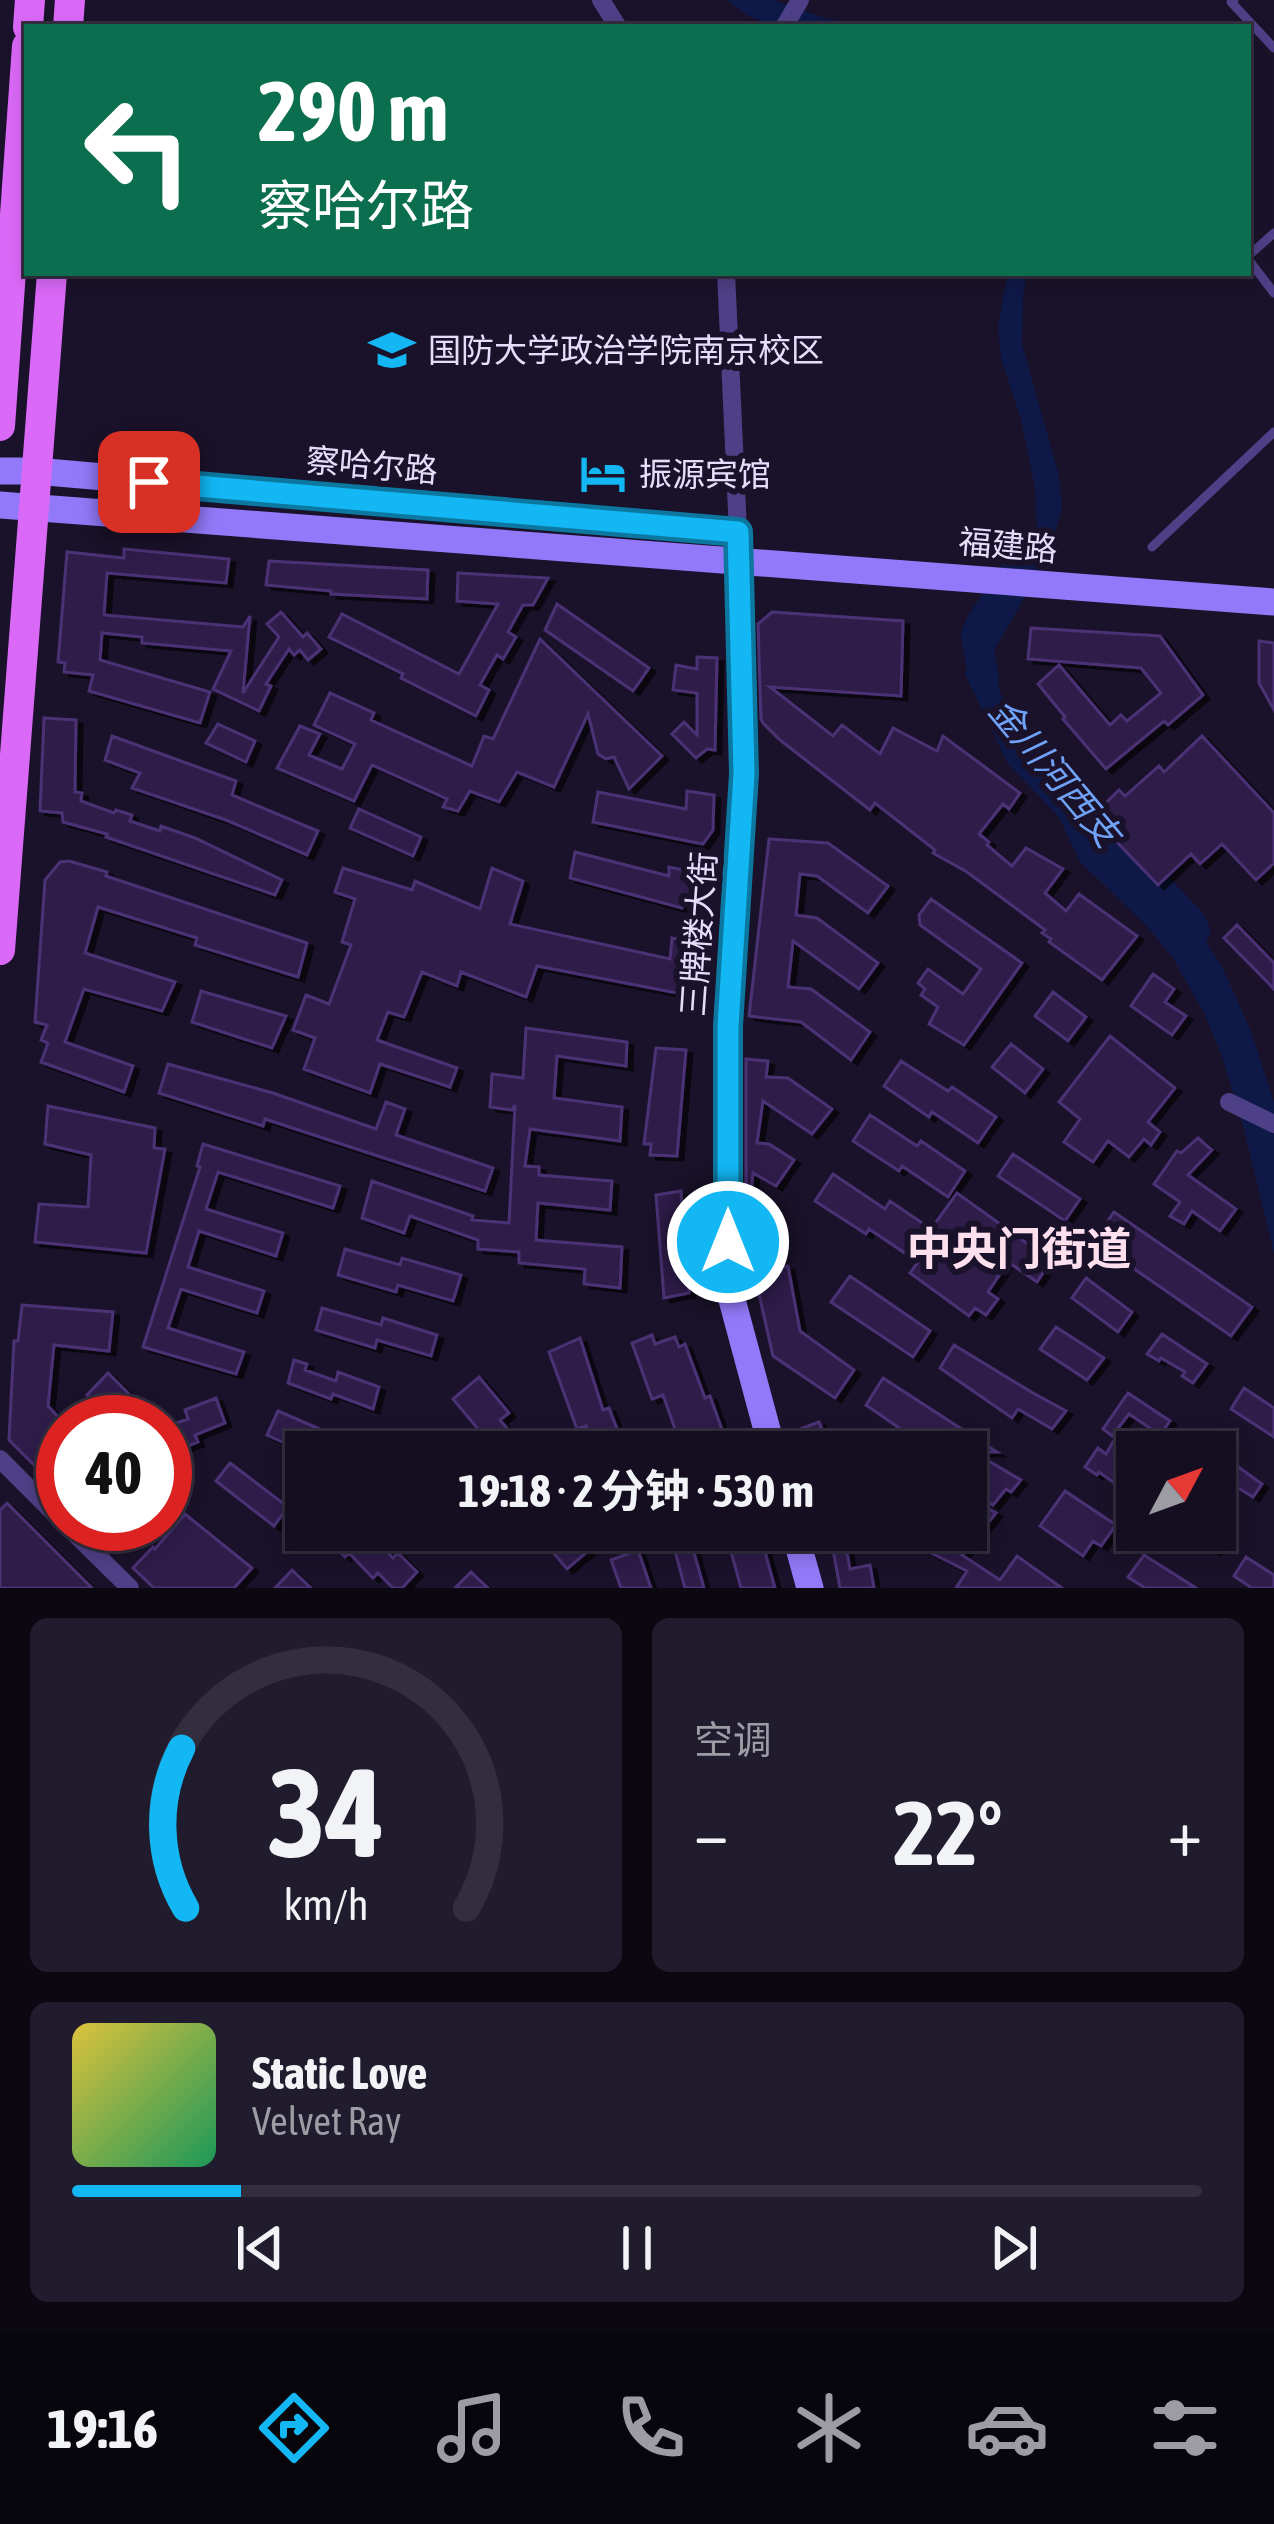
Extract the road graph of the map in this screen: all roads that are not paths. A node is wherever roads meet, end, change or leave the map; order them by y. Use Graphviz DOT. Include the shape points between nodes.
graph roads {
  1 [pos="1232,1"];
  2 [pos="1274,48"];
  3 [pos="24,88"];
  4 [pos="1274,233"];
  5 [pos="1251,254"];
  6 [pos="1251,261"];
  7 [pos="52,276"];
  8 [pos="726,276"];
  9 [pos="1274,292"];
  10 [pos="0,426"];
  11 [pos="1274,432"];
  12 [pos="0,471"];
  13 [pos="35,471"];
  14 [pos="0,505"];
  15 [pos="33,507"];
  16 [pos="737,546"];
  17 [pos="1152,547"];
  18 [pos="1274,602"];
  19 [pos="0,950"];
  20 [pos="1229,1102"];
  21 [pos="1274,1124"];
  22 [pos="767,1431"];
  23 [pos="0,1460"];
  24 [pos="36,1495"];
  25 [pos="92,1551"];
  26 [pos="800,1551"];
  27 [pos="130,1588"];
  28 [pos="810,1588"];
  1 -- 2 [label="lane"];
  3 -- 10 [label="main road"];
  4 -- 5 [label="lane"];
  6 -- 9 [label="lane"];
  7 -- 13 [label="main road"];
  8 -- 16 [label="street"];
  11 -- 17 [label="lane"];
  12 -- 13 [label="main road, 察哈尔路"];
  13 -- 15 [label="main road"];
  13 -- 16 [label="main road, 察哈尔路"];
  14 -- 15 [label="main road, 察哈尔路"];
  15 -- 16 [label="main road, 察哈尔路"];
  15 -- 19 [label="main road"];
  16 -- 18 [label="main road, 福建路" via="947,576"];
  16 -- 22 [label="main road, 三牌楼大街" via="744,774 728,1026 728,1285"];
  20 -- 21 [label="street"];
  23 -- 24 [label="street"];
  25 -- 27 [label="street"];
  26 -- 28 [label="main road"];
}
